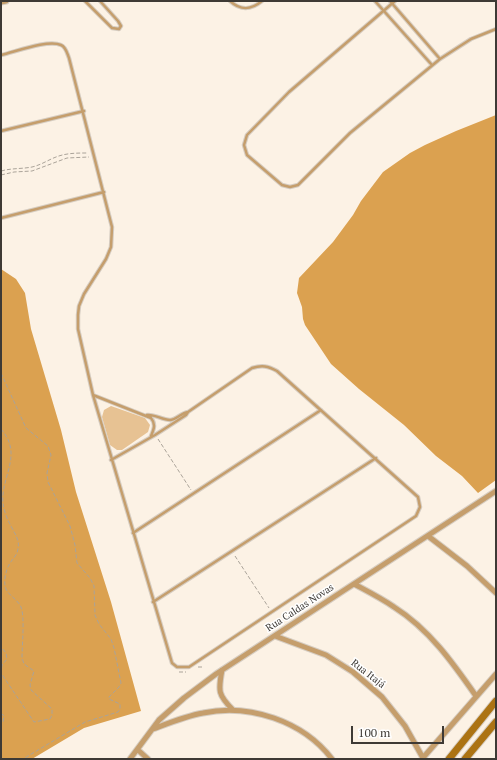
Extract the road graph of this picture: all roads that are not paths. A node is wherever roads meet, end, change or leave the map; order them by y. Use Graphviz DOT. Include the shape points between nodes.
graph roads {
  1 [pos="6,1"];
  2 [pos="85,1"];
  3 [pos="100,1"];
  4 [pos="230,1"];
  5 [pos="262,1"];
  6 [pos="375,1"];
  7 [pos="1,2"];
  8 [pos="392,2"];
  9 [pos="383,10"];
  10 [pos="496,29"];
  11 [pos="1,55"];
  12 [pos="440,59"];
  13 [pos="432,65"];
  14 [pos="84,111"];
  15 [pos="1,132"];
  16 [pos="104,192"];
  17 [pos="1,218"];
  18 [pos="93,395"];
  19 [pos="321,410"];
  20 [pos="188,412"];
  21 [pos="147,415"];
  22 [pos="151,436"];
  23 [pos="376,458"];
  24 [pos="111,460"];
  25 [pos="496,491"];
  26 [pos="133,533"];
  27 [pos="428,536"];
  28 [pos="354,584"];
  29 [pos="496,593"];
  30 [pos="154,602"];
  31 [pos="275,636"];
  32 [pos="222,670"];
  33 [pos="496,674"];
  34 [pos="476,696"];
  35 [pos="496,702"];
  36 [pos="234,710"];
  37 [pos="496,722"];
  38 [pos="152,729"];
  39 [pos="138,750"];
  40 [pos="423,758"];
  41 [pos="130,759"];
  42 [pos="148,759"];
  43 [pos="332,759"];
  44 [pos="449,759"];
  45 [pos="465,759"];
  1 -- 7 [label="street"];
  2 -- 3 [label="lane" via="112,28 119,29 121,26 118,21"];
  4 -- 5 [label="lane" via="242,8 250,8"];
  6 -- 9 [label="lane"];
  8 -- 9 [label="lane"];
  8 -- 12 [label="lane"];
  9 -- 13 [label="lane"];
  9 -- 13 [label="lane" via="289,92 247,135 244,144 248,155 282,185 298,185 350,133"];
  10 -- 12 [label="lane" via="471,39"];
  11 -- 14 [label="lane" via="42,44 61,45 66,49"];
  12 -- 13 [label="lane"];
  14 -- 15 [label="lane"];
  14 -- 16 [label="lane"];
  16 -- 17 [label="lane"];
  16 -- 18 [label="lane" via="112,226 111,247 84,294 78,315 78,329"];
  18 -- 21 [label="lane"];
  18 -- 24 [label="lane"];
  19 -- 20 [label="lane" via="277,371 261,366 252,368"];
  19 -- 23 [label="lane"];
  19 -- 26 [label="lane"];
  20 -- 21 [label="lane" via="170,420"];
  20 -- 22 [label="lane"];
  21 -- 22 [label="lane" via="154,422"];
  22 -- 24 [label="lane"];
  23 -- 30 [label="lane"];
  23 -- 30 [label="lane" via="418,497 420,507 416,516 189,667 177,667 172,663"];
  24 -- 26 [label="lane"];
  25 -- 27 [label="street, Rua Caldas Novas"];
  26 -- 30 [label="lane"];
  27 -- 28 [label="street, Rua Caldas Novas"];
  27 -- 29 [label="street" via="467,566"];
  28 -- 31 [label="street, Rua Caldas Novas"];
  28 -- 34 [label="street" via="395,607 422,629 453,662"];
  31 -- 32 [label="street, Rua Caldas Novas"];
  31 -- 40 [label="street, Rua Itajá" via="326,655 353,672 382,697 405,726"];
  32 -- 36 [label="street" via="219,686 222,700"];
  32 -- 38 [label="street, Rua Caldas Novas" via="184,698"];
  33 -- 34 [label="street"];
  34 -- 40 [label="street"];
  35 -- 44 [label="street"];
  36 -- 38 [label="street" via="203,712"];
  36 -- 43 [label="street" via="267,715 298,728 325,749"];
  37 -- 45 [label="street"];
  38 -- 39 [label="street, Rua Caldas Novas"];
  39 -- 41 [label="street, Rua Caldas Novas"];
  39 -- 42 [label="street"];
}
